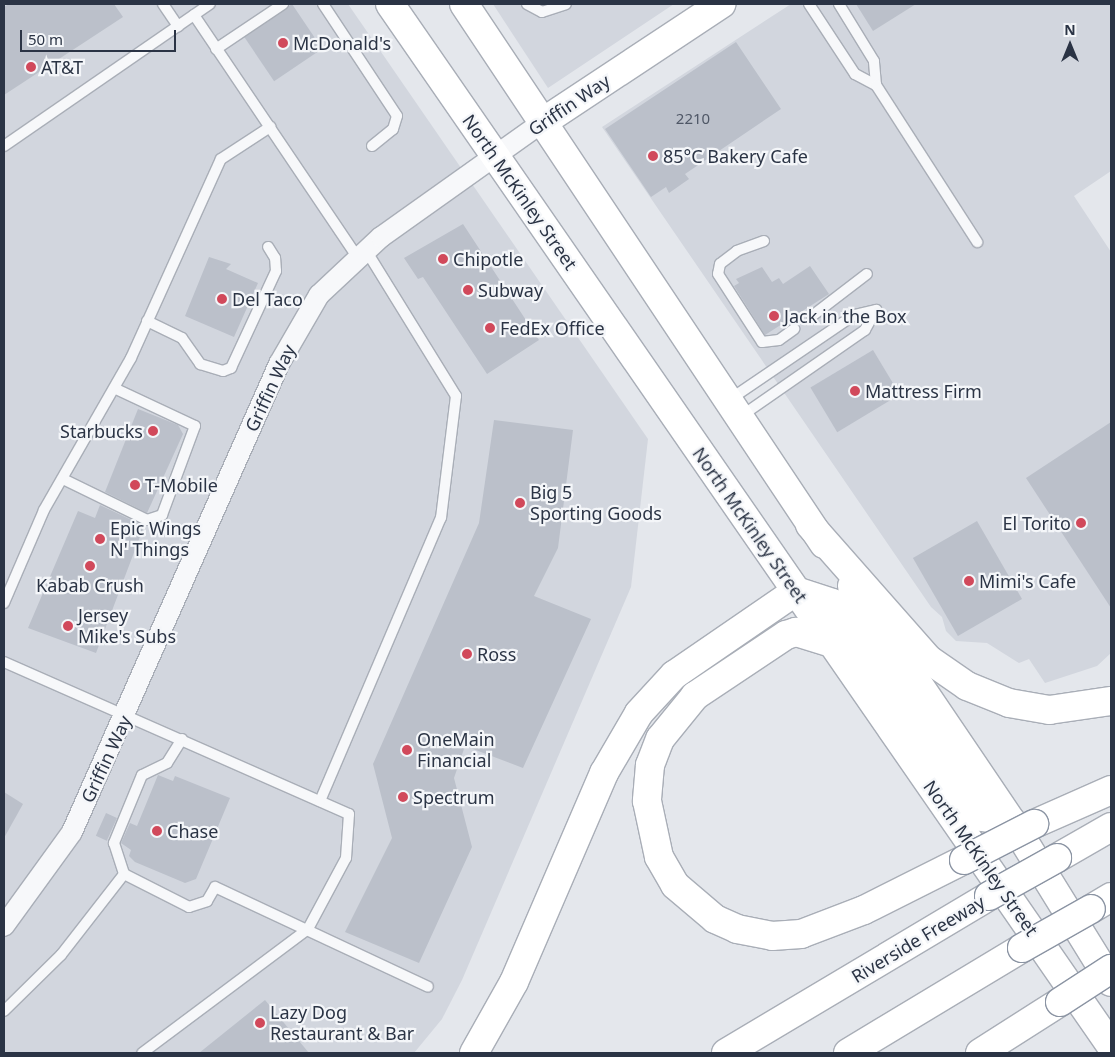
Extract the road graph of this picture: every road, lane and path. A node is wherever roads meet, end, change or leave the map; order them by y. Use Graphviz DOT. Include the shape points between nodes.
graph roads {
  1 [pos="163,4"];
  2 [pos="210,4"];
  3 [pos="284,4"];
  4 [pos="323,4"];
  5 [pos="390,4"];
  6 [pos="464,4"];
  7 [pos="527,4"];
  8 [pos="566,4"];
  9 [pos="721,4"];
  10 [pos="809,4"];
  11 [pos="839,4"];
  12 [pos="194,15"];
  13 [pos="178,26"];
  14 [pos="216,49"];
  15 [pos="876,86"];
  16 [pos="543,122"];
  17 [pos="270,127"];
  18 [pos="4,146"];
  19 [pos="372,146"];
  20 [pos="494,156"];
  21 [pos="764,241"];
  22 [pos="977,242"];
  23 [pos="268,247"];
  24 [pos="362,254"];
  25 [pos="867,274"];
  26 [pos="812,316"];
  27 [pos="147,321"];
  28 [pos="794,329"];
  29 [pos="114,388"];
  30 [pos="734,409"];
  31 [pos="63,479"];
  32 [pos="810,525"];
  33 [pos="7,587"];
  34 [pos="796,591"];
  35 [pos="4,603"];
  36 [pos="832,643"];
  37 [pos="4,662"];
  38 [pos="1111,701"];
  39 [pos="127,714"];
  40 [pos="182,739"];
  41 [pos="1111,790"];
  42 [pos="320,801"];
  43 [pos="1023,823"];
  44 [pos="1111,827"];
  45 [pos="124,874"];
  46 [pos="1101,903"];
  47 [pos="4,926"];
  48 [pos="308,929"];
  49 [pos="1111,969"];
  50 [pos="1111,982"];
  51 [pos="428,987"];
  52 [pos="6,1006"];
  53 [pos="1111,1046"];
  54 [pos="142,1053"];
  55 [pos="474,1053"];
  56 [pos="726,1053"];
  57 [pos="848,1053"];
  58 [pos="980,1053"];
  1 -- 13 [label="lane"];
  2 -- 12 [label="lane"];
  3 -- 14 [label="lane"];
  4 -- 19 [label="lane" via="397,116 393,129"];
  5 -- 20 [label="main road, North McKinley Street"];
  6 -- 16 [label="main road"];
  7 -- 8 [label="lane" via="542,12"];
  9 -- 16 [label="main road, Griffin Way"];
  10 -- 15 [label="lane" via="855,74"];
  11 -- 15 [label="lane" via="874,61"];
  12 -- 13 [label="lane"];
  12 -- 14 [label="lane"];
  13 -- 18 [label="lane"];
  14 -- 17 [label="lane"];
  15 -- 22 [label="lane"];
  16 -- 20 [label="street, Griffin Way"];
  16 -- 30 [label="main road"];
  17 -- 24 [label="lane"];
  17 -- 27 [label="lane" via="221,159"];
  20 -- 24 [label="street, Griffin Way"];
  20 -- 34 [label="main road, North McKinley Street"];
  21 -- 28 [label="lane" via="737,251 720,264 718,274 762,342 779,340"];
  23 -- 27 [label="lane" via="275,258 276,271 231,368 223,371 200,364 182,338"];
  24 -- 39 [label="street, Griffin Way" via="319,295 279,364"];
  24 -- 42 [label="lane" via="456,396 441,518"];
  25 -- 26 [label="lane"];
  27 -- 29 [label="lane"];
  29 -- 31 [label="lane"];
  29 -- 31 [label="lane" via="195,426 162,515 147,520"];
  30 -- 30 [label="lane" via="865,330 876,310 854,316"];
  30 -- 32 [label="main road"];
  31 -- 33 [label="lane" via="44,510"];
  32 -- 38 [label="main road" via="928,659 967,686 1009,703 1049,710"];
  32 -- 43 [label="main road"];
  33 -- 35 [label="lane"];
  34 -- 36 [label="main road, North McKinley Street"];
  34 -- 43 [label="main road" via="832,603 982,817"];
  34 -- 55 [label="main road" via="674,675 639,713 604,773 514,982"];
  36 -- 43 [label="main road, bridge" via="796,632 786,635 695,696 660,739 650,765 647,801 659,857 675,885 715,919 737,929 772,936 801,934 864,910 964,860"];
  36 -- 53 [label="main road, North McKinley Street"];
  37 -- 39 [label="lane"];
  39 -- 40 [label="lane"];
  39 -- 47 [label="street, Griffin Way" via="72,832"];
  40 -- 42 [label="lane"];
  40 -- 45 [label="lane" via="167,763 142,775 114,843"];
  41 -- 43 [label="main road"];
  42 -- 48 [label="lane" via="349,814 346,858"];
  43 -- 50 [label="main road"];
  44 -- 56 [label="main road, Riverside Freeway, bridge"];
  45 -- 48 [label="lane" via="188,907 207,902 215,887"];
  45 -- 52 [label="lane" via="62,955"];
  46 -- 57 [label="main road, bridge"];
  48 -- 51 [label="lane"];
  48 -- 54 [label="lane"];
  49 -- 58 [label="main road, bridge"];
}
